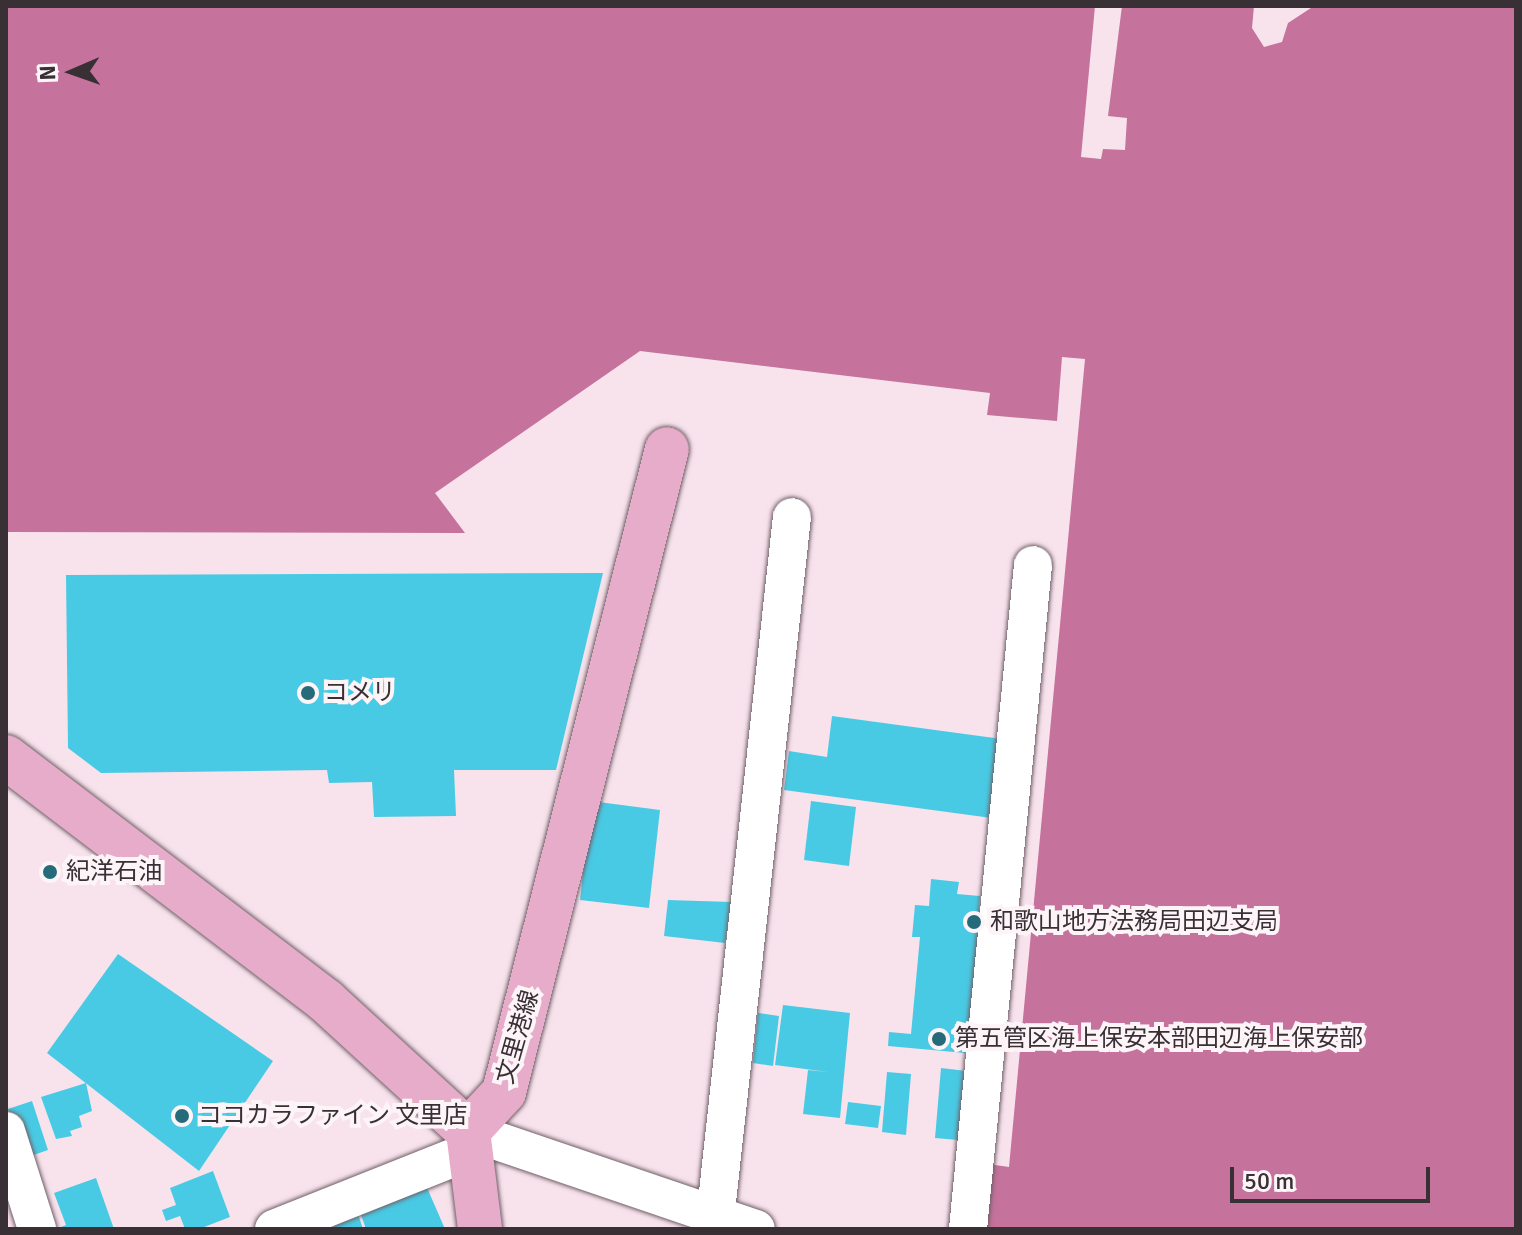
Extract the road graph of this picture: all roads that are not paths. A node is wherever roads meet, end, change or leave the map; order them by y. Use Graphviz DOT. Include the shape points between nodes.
graph roads {
  1 [pos="667,449"];
  2 [pos="792,517"];
  3 [pos="1033,565"];
  4 [pos="6,757"];
  5 [pos="6,1131"];
  6 [pos="469,1141"];
  7 [pos="715,1222"];
  8 [pos="37,1229"];
  9 [pos="274,1229"];
  10 [pos="480,1229"];
  11 [pos="756,1229"];
  12 [pos="968,1229"];
  1 -- 6 [label="main road, 文里港線" via="504,1092"];
  2 -- 7 [label="street"];
  3 -- 12 [label="street"];
  4 -- 6 [label="main road" via="326,1001"];
  5 -- 8 [label="street"];
  6 -- 7 [label="street"];
  6 -- 9 [label="street"];
  6 -- 10 [label="main road"];
  7 -- 11 [label="street"];
}
